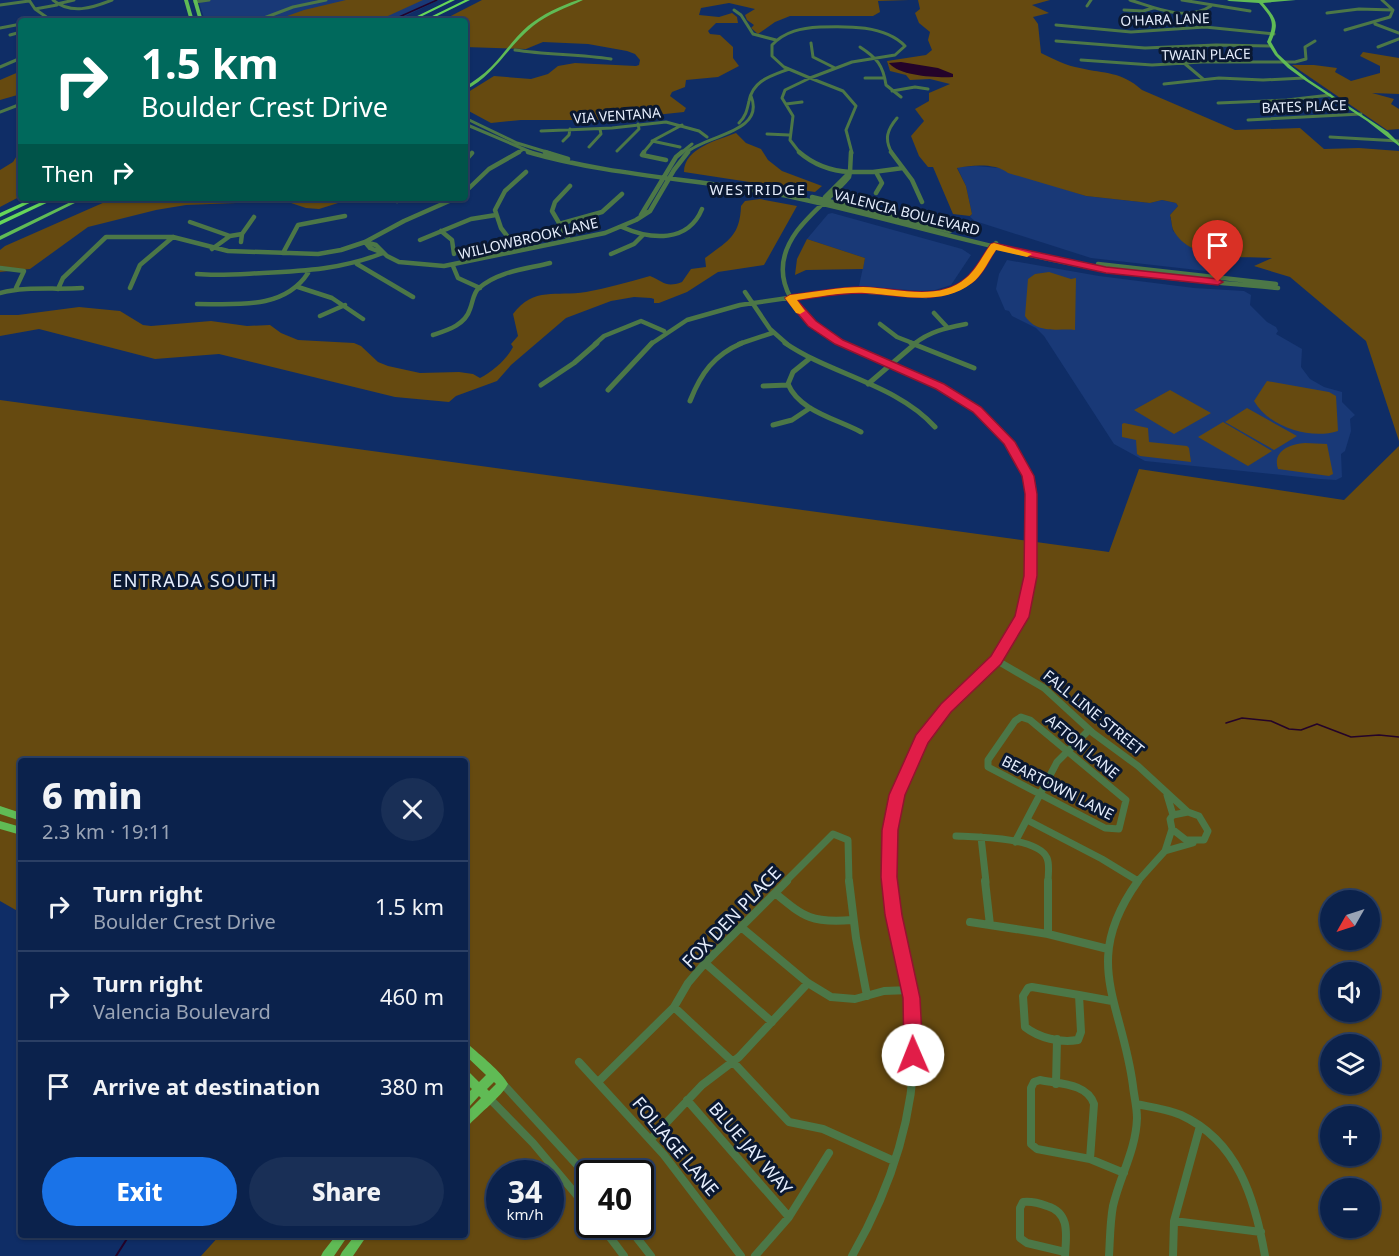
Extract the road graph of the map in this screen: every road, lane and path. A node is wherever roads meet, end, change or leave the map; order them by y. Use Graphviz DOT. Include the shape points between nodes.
graph roads {
  1 [pos="74,0"];
  2 [pos="112,0"];
  3 [pos="191,0"];
  4 [pos="209,0"];
  5 [pos="326,0"];
  6 [pos="453,0"];
  7 [pos="468,0"];
  8 [pos="573,0"];
  9 [pos="581,0"];
  10 [pos="1091,0"];
  11 [pos="1130,0"];
  12 [pos="1182,0"];
  13 [pos="1229,0"];
  14 [pos="1294,0"];
  15 [pos="1383,0"];
  16 [pos="29,1"];
  17 [pos="1194,1"];
  18 [pos="1260,2"];
  19 [pos="56,3"];
  20 [pos="461,3"];
  21 [pos="0,5"];
  22 [pos="1087,6"];
  23 [pos="1211,6"];
  24 [pos="1153,7"];
  25 [pos="34,9"];
  26 [pos="734,10"];
  27 [pos="1124,10"];
  28 [pos="1393,10"];
  29 [pos="1250,11"];
  30 [pos="1327,12"];
  31 [pos="426,13"];
  32 [pos="47,18"];
  33 [pos="192,18"];
  34 [pos="200,18"];
  35 [pos="264,18"];
  36 [pos="411,18"];
  37 [pos="415,18"];
  38 [pos="430,18"];
  39 [pos="435,18"];
  40 [pos="1375,24"];
  41 [pos="18,25"];
  42 [pos="1056,26"];
  43 [pos="0,28"];
  44 [pos="1345,30"];
  45 [pos="1120,32"];
  46 [pos="18,33"];
  47 [pos="1399,33"];
  48 [pos="1274,34"];
  49 [pos="10,35"];
  50 [pos="1399,39"];
  51 [pos="776,40"];
  52 [pos="1056,41"];
  53 [pos="1315,41"];
  54 [pos="811,43"];
  55 [pos="1122,46"];
  56 [pos="1270,46"];
  57 [pos="1378,46"];
  58 [pos="860,47"];
  59 [pos="503,49"];
  60 [pos="512,50"];
  61 [pos="877,58"];
  62 [pos="18,59"];
  63 [pos="611,59"];
  64 [pos="1081,60"];
  65 [pos="493,62"];
  66 [pos="500,62"];
  67 [pos="1285,62"];
  68 [pos="1184,63"];
  69 [pos="0,67"];
  70 [pos="835,68"];
  71 [pos="789,69"];
  72 [pos="810,78"];
  73 [pos="865,78"];
  74 [pos="884,78"];
  75 [pos="1304,78"];
  76 [pos="1204,79"];
  77 [pos="468,82"];
  78 [pos="1164,84"];
  79 [pos="468,87"];
  80 [pos="928,89"];
  81 [pos="892,91"];
  82 [pos="1330,95"];
  83 [pos="751,96"];
  84 [pos="901,97"];
  85 [pos="802,102"];
  86 [pos="1218,103"];
  87 [pos="786,104"];
  88 [pos="18,105"];
  89 [pos="0,112"];
  90 [pos="1361,114"];
  91 [pos="897,118"];
  92 [pos="468,119"];
  93 [pos="1248,120"];
  94 [pos="638,124"];
  95 [pos="468,125"];
  96 [pos="682,125"];
  97 [pos="570,129"];
  98 [pos="600,129"];
  99 [pos="541,131"];
  100 [pos="767,134"];
  101 [pos="789,135"];
  102 [pos="1330,137"];
  103 [pos="709,138"];
  104 [pos="563,141"];
  105 [pos="652,141"];
  106 [pos="1398,142"];
  107 [pos="527,147"];
  108 [pos="589,147"];
  109 [pos="680,147"];
  110 [pos="522,150"];
  111 [pos="617,151"];
  112 [pos="472,153"];
  113 [pos="468,157"];
  114 [pos="666,160"];
  115 [pos="903,168"];
  116 [pos="526,172"];
  117 [pos="849,172"];
  118 [pos="877,174"];
  119 [pos="668,177"];
  120 [pos="570,186"];
  121 [pos="468,189"];
  122 [pos="876,193"];
  123 [pos="622,194"];
  124 [pos="30,201"];
  125 [pos="48,201"];
  126 [pos="67,201"];
  127 [pos="77,201"];
  128 [pos="448,201"];
  129 [pos="825,202"];
  130 [pos="922,202"];
  131 [pos="702,209"];
  132 [pos="0,215"];
  133 [pos="496,215"];
  134 [pos="345,216"];
  135 [pos="254,217"];
  136 [pos="190,222"];
  137 [pos="0,223"];
  138 [pos="559,224"];
  139 [pos="622,227"];
  140 [pos="441,231"];
  141 [pos="0,233"];
  142 [pos="242,234"];
  143 [pos="643,235"];
  144 [pos="230,236"];
  145 [pos="173,237"];
  146 [pos="0,238"];
  147 [pos="420,240"];
  148 [pos="569,240"];
  149 [pos="241,242"];
  150 [pos="365,242"];
  151 [pos="995,244"];
  152 [pos="212,249"];
  153 [pos="518,250"];
  154 [pos="283,253"];
  155 [pos="383,253"];
  156 [pos="454,254"];
  157 [pos="611,254"];
  158 [pos="550,263"];
  159 [pos="357,264"];
  160 [pos="453,266"];
  161 [pos="0,268"];
  162 [pos="308,273"];
  163 [pos="197,274"];
  164 [pos="1277,286"];
  165 [pos="298,287"];
  166 [pos="16,288"];
  167 [pos="82,288"];
  168 [pos="130,288"];
  169 [pos="480,288"];
  170 [pos="58,289"];
  171 [pos="745,292"];
  172 [pos="0,293"];
  173 [pos="413,297"];
  174 [pos="790,298"];
  175 [pos="751,303"];
  176 [pos="197,304"];
  177 [pos="345,305"];
  178 [pos="934,313"];
  179 [pos="321,316"];
  180 [pos="363,319"];
  181 [pos="880,324"];
  182 [pos="966,324"];
  183 [pos="947,327"];
  184 [pos="664,331"];
  185 [pos="772,333"];
  186 [pos="433,335"];
  187 [pos="915,344"];
  188 [pos="809,359"];
  189 [pos="890,365"];
  190 [pos="974,368"];
  191 [pos="868,384"];
  192 [pos="541,385"];
  193 [pos="788,385"];
  194 [pos="763,386"];
  195 [pos="608,390"];
  196 [pos="690,401"];
  197 [pos="810,408"];
  198 [pos="773,425"];
  199 [pos="935,427"];
  200 [pos="861,432"];
  201 [pos="996,660"];
  202 [pos="1089,730"];
  203 [pos="1067,751"];
  204 [pos="988,767"];
  205 [pos="1040,795"];
  206 [pos="1167,795"];
  207 [pos="0,810"];
  208 [pos="1188,812"];
  209 [pos="1173,815"];
  210 [pos="18,816"];
  211 [pos="1027,820"];
  212 [pos="0,825"];
  213 [pos="1172,829"];
  214 [pos="18,830"];
  215 [pos="1115,830"];
  216 [pos="956,836"];
  217 [pos="981,837"];
  218 [pos="1015,842"];
  219 [pos="1193,842"];
  220 [pos="1165,851"];
  221 [pos="1138,881"];
  222 [pos="775,893"];
  223 [pos="852,920"];
  224 [pos="970,922"];
  225 [pos="990,925"];
  226 [pos="741,927"];
  227 [pos="1048,934"];
  228 [pos="1108,949"];
  229 [pos="705,963"];
  230 [pos="808,983"];
  231 [pos="910,990"];
  232 [pos="1079,995"];
  233 [pos="867,996"];
  234 [pos="1112,1001"];
  235 [pos="674,1007"];
  236 [pos="772,1022"];
  237 [pos="1057,1039"];
  238 [pos="468,1051"];
  239 [pos="579,1062"];
  240 [pos="733,1062"];
  241 [pos="494,1075"];
  242 [pos="468,1079"];
  243 [pos="599,1081"];
  244 [pos="503,1084"];
  245 [pos="1056,1084"];
  246 [pos="479,1089"];
  247 [pos="489,1098"];
  248 [pos="468,1100"];
  249 [pos="687,1100"];
  250 [pos="1136,1104"];
  251 [pos="468,1118"];
  252 [pos="1200,1126"];
  253 [pos="651,1138"];
  254 [pos="829,1153"];
  255 [pos="1090,1159"];
  256 [pos="894,1161"];
  257 [pos="576,1164"];
  258 [pos="1124,1173"];
  259 [pos="576,1194"];
  260 [pos="789,1217"];
  261 [pos="1174,1221"];
  262 [pos="1261,1232"];
  263 [pos="341,1238"];
  264 [pos="360,1238"];
  265 [pos="610,1238"];
  266 [pos="637,1238"];
  267 [pos="1065,1254"];
  268 [pos="327,1256"];
  269 [pos="346,1256"];
  270 [pos="624,1256"];
  271 [pos="651,1256"];
  272 [pos="741,1256"];
  273 [pos="755,1256"];
  274 [pos="852,1256"];
  275 [pos="1109,1256"];
  276 [pos="1173,1256"];
  277 [pos="1265,1256"];
  1 -- 19 [label="street"];
  2 -- 19 [label="street" via="79,9"];
  3 -- 4 [label="street"];
  3 -- 33 [label="main road"];
  3 -- 34 [label="main road"];
  5 -- 35 [label="street"];
  6 -- 31 [label="highway"];
  7 -- 20 [label="highway"];
  8 -- 59 [label="main road" via="532,20"];
  9 -- 60 [label="main road" via="535,22"];
  10 -- 22 [label="street"];
  11 -- 24 [label="street"];
  12 -- 17 [label="street"];
  13 -- 18 [label="main road"];
  14 -- 18 [label="main road"];
  15 -- 28 [label="street"];
  16 -- 21 [label="street"];
  16 -- 25 [label="street"];
  17 -- 23 [label="street"];
  18 -- 48 [label="main road" via="1275,22"];
  19 -- 25 [label="street"];
  20 -- 38 [label="highway"];
  20 -- 39 [label="highway"];
  23 -- 24 [label="street" via="1189,13"];
  23 -- 29 [label="street"];
  24 -- 27 [label="street"];
  25 -- 32 [label="street"];
  26 -- 51 [label="street" via="741,15 747,30"];
  28 -- 30 [label="street"];
  28 -- 40 [label="street" via="1388,18"];
  31 -- 36 [label="highway"];
  31 -- 37 [label="highway"];
  40 -- 44 [label="street"];
  40 -- 47 [label="street"];
  41 -- 43 [label="street"];
  42 -- 45 [label="street, O'HARA LANE"];
  45 -- 48 [label="street, O'HARA LANE" via="1205,27"];
  45 -- 55 [label="street"];
  46 -- 49 [label="street"];
  48 -- 56 [label="main road"];
  50 -- 57 [label="street"];
  51 -- 61 [label="street" via="799,30 836,27 878,32 904,43 900,53"];
  51 -- 71 [label="street" via="772,56"];
  52 -- 55 [label="street"];
  53 -- 67 [label="street" via="1305,47 1304,60"];
  54 -- 70 [label="street" via="813,57"];
  55 -- 56 [label="street"];
  56 -- 67 [label="main road"];
  58 -- 61 [label="street"];
  59 -- 60 [label="street"];
  59 -- 65 [label="main road"];
  60 -- 63 [label="street"];
  60 -- 66 [label="main road"];
  61 -- 70 [label="street"];
  61 -- 74 [label="street"];
  62 -- 69 [label="street"];
  64 -- 68 [label="street, TWAIN PLACE"];
  65 -- 66 [label="main road"];
  65 -- 77 [label="main road"];
  66 -- 79 [label="main road"];
  67 -- 68 [label="street, TWAIN PLACE"];
  67 -- 75 [label="main road"];
  68 -- 76 [label="street"];
  70 -- 72 [label="street"];
  71 -- 72 [label="street"];
  71 -- 83 [label="street" via="761,81"];
  72 -- 87 [label="street" via="785,90 782,98"];
  72 -- 117 [label="street" via="844,92 855,102 856,109 846,130 852,154"];
  73 -- 74 [label="street"];
  74 -- 81 [label="street"];
  75 -- 76 [label="street"];
  75 -- 82 [label="main road"];
  76 -- 78 [label="street"];
  80 -- 81 [label="street"];
  81 -- 84 [label="street"];
  82 -- 86 [label="street"];
  82 -- 90 [label="main road"];
  83 -- 103 [label="street" via="744,119"];
  83 -- 103 [label="street" via="755,110 749,120 737,129"];
  85 -- 87 [label="street"];
  87 -- 101 [label="street" via="793,116"];
  88 -- 89 [label="street"];
  90 -- 93 [label="street, BATES PLACE"];
  90 -- 106 [label="main road"];
  91 -- 115 [label="street" via="887,129 886,138 892,156"];
  92 -- 107 [label="street, VALENCIA BOULEVARD"];
  94 -- 96 [label="street, VIA VENTANA"];
  94 -- 98 [label="street, VIA VENTANA"];
  94 -- 111 [label="street" via="639,129"];
  95 -- 110 [label="street, VALENCIA BOULEVARD"];
  96 -- 103 [label="street, VIA VENTANA"];
  96 -- 105 [label="street"];
  97 -- 98 [label="street, VIA VENTANA"];
  97 -- 99 [label="street, VIA VENTANA"];
  97 -- 104 [label="street"];
  98 -- 108 [label="street" via="601,134"];
  100 -- 101 [label="street"];
  101 -- 117 [label="street" via="791,143 812,162"];
  102 -- 106 [label="street"];
  103 -- 119 [label="street, WILLOWBROOK LANE" via="690,149"];
  105 -- 109 [label="street"];
  105 -- 114 [label="street" via="642,155"];
  107 -- 110 [label="street"];
  107 -- 119 [label="street, VALENCIA BOULEVARD" via="587,163"];
  110 -- 119 [label="street, VALENCIA BOULEVARD" via="570,164"];
  110 -- 121 [label="street" via="489,169"];
  112 -- 113 [label="street"];
  115 -- 118 [label="street"];
  115 -- 130 [label="street"];
  116 -- 133 [label="street" via="500,197"];
  117 -- 118 [label="street"];
  117 -- 129 [label="street" via="847,181"];
  118 -- 122 [label="street" via="882,183"];
  119 -- 129 [label="street, VALENCIA BOULEVARD"];
  119 -- 139 [label="street, WILLOWBROOK LANE" via="652,209"];
  120 -- 138 [label="street" via="553,207 552,214"];
  123 -- 138 [label="street" via="614,205 597,215"];
  124 -- 132 [label="highway"];
  125 -- 137 [label="highway"];
  126 -- 141 [label="main road"];
  127 -- 146 [label="main road"];
  128 -- 150 [label="street"];
  129 -- 151 [label="street, VALENCIA BOULEVARD"];
  129 -- 174 [label="street" via="784,253 782,276"];
  131 -- 143 [label="street" via="691,229 672,235"];
  133 -- 140 [label="street" via="471,219"];
  133 -- 153 [label="street"];
  134 -- 154 [label="street" via="298,225"];
  135 -- 142 [label="street"];
  136 -- 144 [label="street"];
  138 -- 148 [label="street"];
  139 -- 143 [label="street"];
  139 -- 148 [label="street, WILLOWBROOK LANE"];
  140 -- 147 [label="street"];
  140 -- 156 [label="street" via="452,240"];
  142 -- 144 [label="street"];
  142 -- 149 [label="street"];
  143 -- 157 [label="street" via="634,244"];
  144 -- 152 [label="street"];
  145 -- 152 [label="street"];
  145 -- 168 [label="street" via="145,259"];
  145 -- 170 [label="street" via="106,237 63,278"];
  148 -- 153 [label="street, WILLOWBROOK LANE"];
  150 -- 154 [label="street" via="330,253"];
  150 -- 155 [label="street, WILLOWBROOK LANE"];
  151 -- 164 [label="street, VALENCIA BOULEVARD" via="1106,270"];
  151 -- 174 [label="street" via="970,280 948,292 914,295 865,290"];
  152 -- 154 [label="street"];
  153 -- 160 [label="street, WILLOWBROOK LANE"];
  155 -- 159 [label="street"];
  155 -- 160 [label="street, WILLOWBROOK LANE" via="417,265"];
  158 -- 169 [label="street" via="498,277"];
  159 -- 162 [label="street"];
  159 -- 173 [label="street"];
  160 -- 169 [label="street" via="458,278"];
  161 -- 166 [label="street" via="24,271"];
  162 -- 163 [label="street" via="221,277"];
  162 -- 165 [label="street"];
  165 -- 176 [label="street" via="278,298 258,302"];
  165 -- 177 [label="street"];
  166 -- 170 [label="street"];
  166 -- 172 [label="street"];
  167 -- 170 [label="street"];
  169 -- 186 [label="street" via="465,319"];
  171 -- 175 [label="street"];
  174 -- 175 [label="street"];
  174 -- 189 [label="street" via="825,333"];
  175 -- 184 [label="street" via="705,312"];
  175 -- 185 [label="street"];
  177 -- 179 [label="street"];
  177 -- 180 [label="street"];
  178 -- 183 [label="street"];
  181 -- 187 [label="street"];
  182 -- 183 [label="street"];
  183 -- 187 [label="street" via="932,331"];
  184 -- 192 [label="street" via="641,321 609,333"];
  184 -- 195 [label="street"];
  185 -- 188 [label="street"];
  185 -- 196 [label="street" via="738,344 713,360 698,380"];
  187 -- 189 [label="street"];
  187 -- 190 [label="street"];
  188 -- 191 [label="street"];
  188 -- 193 [label="street" via="794,370"];
  189 -- 191 [label="street"];
  189 -- 201 [label="street" via="940,386 977,410 1009,442 1028,476 1032,511 1028,595 1015,632"];
  191 -- 199 [label="street" via="907,403"];
  193 -- 194 [label="street"];
  193 -- 197 [label="street" via="793,396"];
  197 -- 198 [label="street" via="792,420"];
  197 -- 200 [label="street"];
  201 -- 202 [label="street, FALL LINE STREET" via="1044,688"];
  201 -- 231 [label="street" via="937,719 917,749 897,795 890,830 889,877"];
  202 -- 203 [label="street"];
  202 -- 206 [label="street, FALL LINE STREET" via="1138,766"];
  203 -- 204 [label="street, AFTON LANE" via="1021,717 988,760"];
  203 -- 205 [label="street"];
  203 -- 215 [label="street, AFTON LANE" via="1125,801 1121,826"];
  204 -- 205 [label="street, BEARTOWN LANE"];
  205 -- 211 [label="street"];
  205 -- 215 [label="street, BEARTOWN LANE"];
  206 -- 208 [label="street, FALL LINE STREET"];
  206 -- 209 [label="street"];
  207 -- 210 [label="main road"];
  208 -- 209 [label="street"];
  208 -- 219 [label="street" via="1204,821 1208,831 1204,840"];
  209 -- 213 [label="street"];
  211 -- 218 [label="street"];
  211 -- 221 [label="street"];
  212 -- 214 [label="main road"];
  213 -- 219 [label="street" via="1180,838"];
  213 -- 220 [label="street"];
  216 -- 217 [label="street"];
  217 -- 218 [label="street"];
  217 -- 225 [label="street"];
  218 -- 227 [label="street" via="1036,847 1048,860"];
  219 -- 220 [label="street"];
  220 -- 221 [label="street"];
  221 -- 228 [label="street" via="1116,917"];
  222 -- 223 [label="street" via="818,922"];
  222 -- 223 [label="street, FOX DEN PLACE" via="833,834 848,840"];
  222 -- 226 [label="street, FOX DEN PLACE"];
  223 -- 233 [label="street"];
  224 -- 225 [label="street"];
  225 -- 227 [label="street"];
  226 -- 229 [label="street, FOX DEN PLACE"];
  226 -- 230 [label="street"];
  227 -- 228 [label="street"];
  228 -- 234 [label="street"];
  229 -- 235 [label="street, FOX DEN PLACE"];
  229 -- 236 [label="street"];
  230 -- 233 [label="street" via="831,997"];
  230 -- 236 [label="street"];
  231 -- 233 [label="street"];
  231 -- 256 [label="street" via="913,1073 908,1112"];
  232 -- 234 [label="street"];
  232 -- 237 [label="street" via="1080,1036 1075,1042"];
  232 -- 237 [label="street" via="1032,987 1024,992 1025,1027 1032,1033"];
  234 -- 250 [label="street"];
  235 -- 240 [label="street"];
  235 -- 243 [label="street, FOX DEN PLACE"];
  236 -- 240 [label="street"];
  237 -- 245 [label="street"];
  238 -- 241 [label="main road"];
  239 -- 243 [label="street, FOLIAGE LANE"];
  240 -- 249 [label="street"];
  240 -- 256 [label="street" via="789,1122 823,1129"];
  241 -- 244 [label="main road"];
  241 -- 246 [label="main road"];
  242 -- 246 [label="main road"];
  243 -- 253 [label="street, FOLIAGE LANE"];
  244 -- 247 [label="main road"];
  244 -- 257 [label="street"];
  245 -- 255 [label="street" via="1083,1089 1093,1099"];
  245 -- 255 [label="street" via="1040,1080 1032,1084 1031,1144 1037,1149"];
  246 -- 247 [label="main road"];
  246 -- 248 [label="main road"];
  247 -- 251 [label="main road"];
  247 -- 259 [label="street"];
  249 -- 253 [label="street"];
  249 -- 260 [label="street, BLUE JAY WAY"];
  250 -- 252 [label="street" via="1170,1111"];
  250 -- 258 [label="street" via="1134,1139"];
  252 -- 261 [label="street"];
  252 -- 262 [label="street" via="1240,1168 1249,1185"];
  253 -- 272 [label="street, FOLIAGE LANE"];
  254 -- 260 [label="street"];
  255 -- 258 [label="street"];
  256 -- 274 [label="street" via="872,1221"];
  258 -- 275 [label="street" via="1113,1206"];
  260 -- 273 [label="street"];
  261 -- 262 [label="street"];
  261 -- 276 [label="street"];
  262 -- 277 [label="street"];
  263 -- 268 [label="main road"];
  264 -- 269 [label="main road"];
  265 -- 270 [label="street"];
  266 -- 271 [label="street"];
  267 -- 267 [label="street" via="1063,1213 1057,1208 1023,1202 1020,1238"];
}
